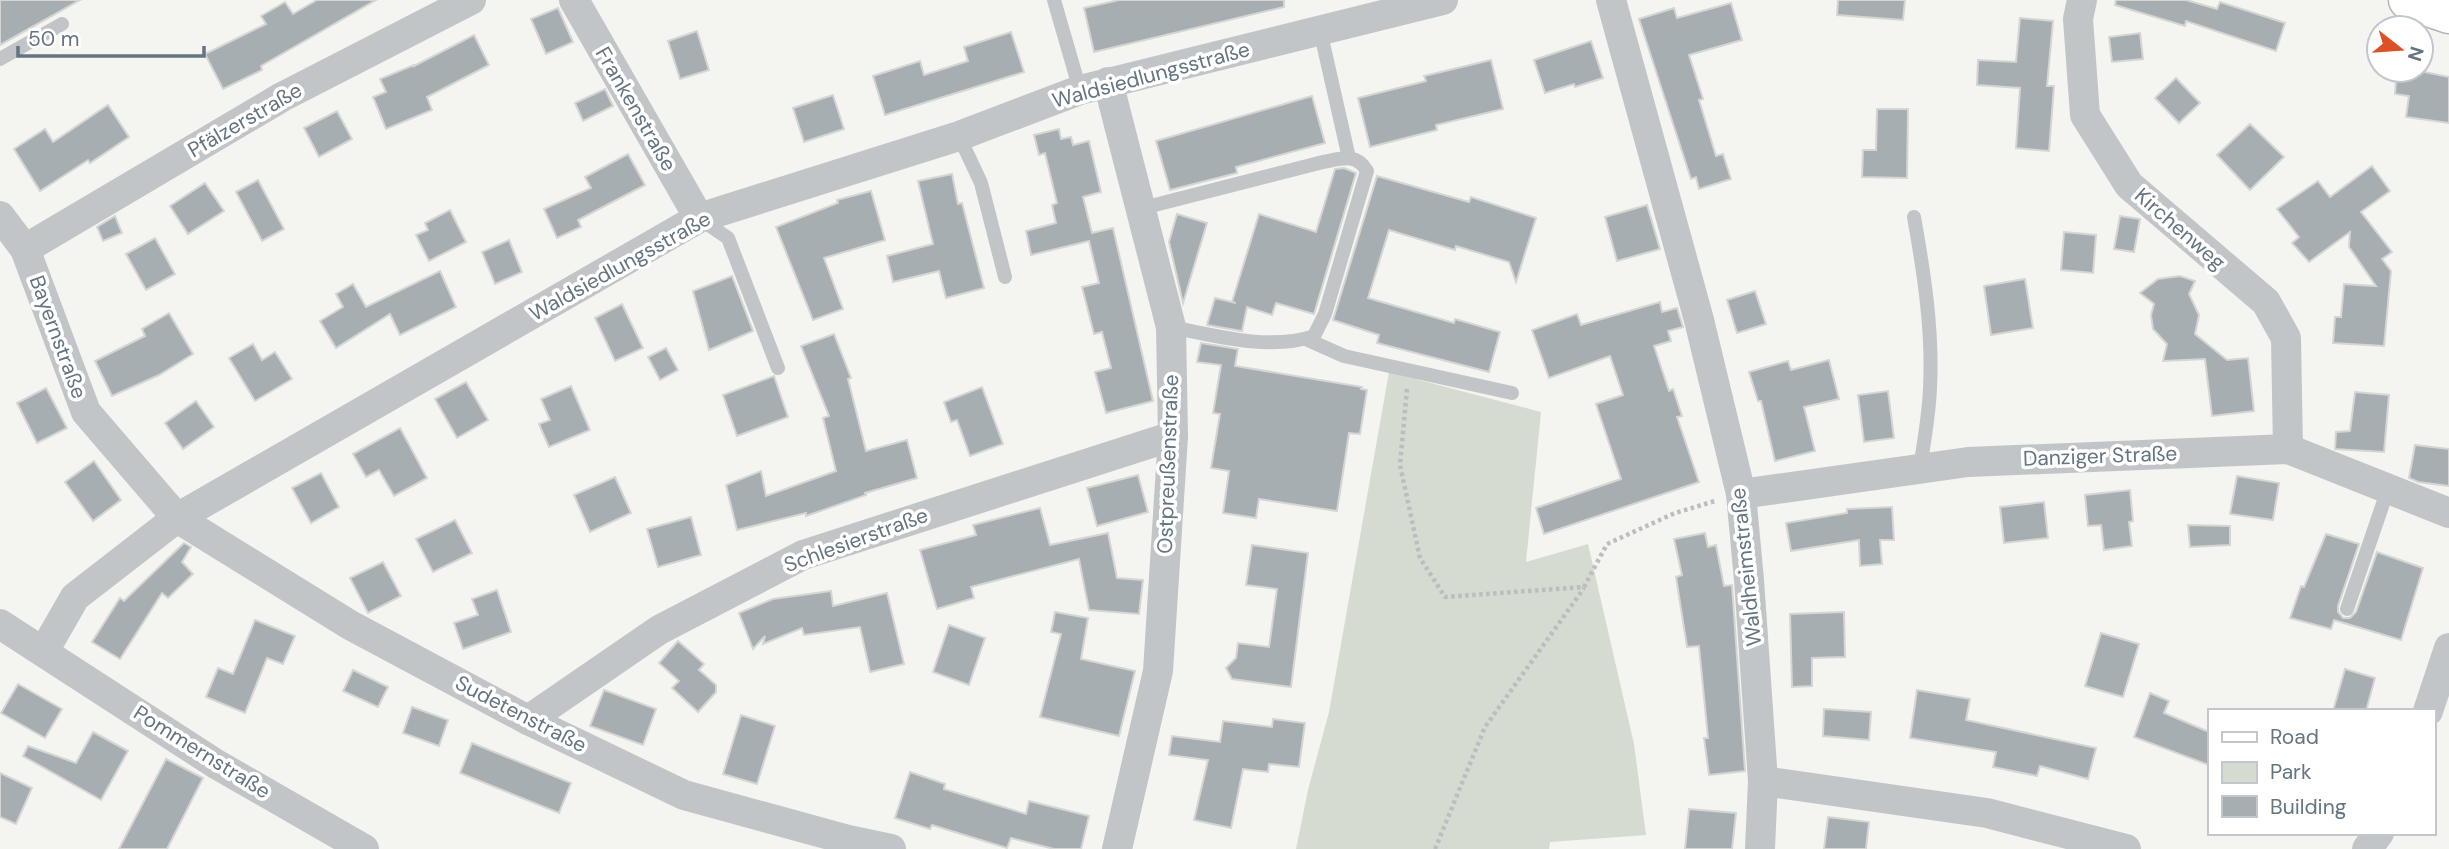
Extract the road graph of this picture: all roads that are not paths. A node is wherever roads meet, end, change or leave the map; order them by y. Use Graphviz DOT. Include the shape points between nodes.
graph roads {
  1 [pos="471,0"];
  2 [pos="574,0"];
  3 [pos="1054,0"];
  4 [pos="1443,0"];
  5 [pos="1611,0"];
  6 [pos="2082,0"];
  7 [pos="2409,0"];
  8 [pos="2449,15"];
  9 [pos="62,24"];
  10 [pos="1320,30"];
  11 [pos="0,59"];
  12 [pos="1094,86"];
  13 [pos="959,136"];
  14 [pos="1349,158"];
  15 [pos="1139,209"];
  16 [pos="0,216"];
  17 [pos="1914,217"];
  18 [pos="699,218"];
  19 [pos="25,248"];
  20 [pos="1005,277"];
  21 [pos="1171,327"];
  22 [pos="1306,339"];
  23 [pos="778,368"];
  24 [pos="1512,393"];
  25 [pos="1173,436"];
  26 [pos="2288,449"];
  27 [pos="1920,468"];
  28 [pos="2388,489"];
  29 [pos="1734,496"];
  30 [pos="2449,513"];
  31 [pos="177,518"];
  32 [pos="2347,609"];
  33 [pos="0,624"];
  34 [pos="2449,648"];
  35 [pos="44,651"];
  36 [pos="2429,709"];
  37 [pos="528,720"];
  38 [pos="1763,781"];
  39 [pos="363,849"];
  40 [pos="891,849"];
  41 [pos="1117,849"];
  42 [pos="1760,849"];
  43 [pos="2126,849"];
  1 -- 19 [label="street, Pfälzerstraße" via="282,97"];
  2 -- 18 [label="street, Frankenstraße"];
  3 -- 12 [label="lane"];
  4 -- 10 [label="street, Waldsiedlungsstraße"];
  5 -- 29 [label="street, Waldheimstraße" via="1699,320"];
  6 -- 26 [label="street, Kirchenweg" via="2078,19 2085,115 2129,185 2266,302 2286,338"];
  7 -- 8 [label="main road"];
  9 -- 11 [label="lane"];
  10 -- 12 [label="street, Waldsiedlungsstraße"];
  10 -- 14 [label="lane"];
  12 -- 13 [label="street, Waldsiedlungsstraße"];
  12 -- 15 [label="street, Ostpreußenstraße"];
  13 -- 18 [label="street, Waldsiedlungsstraße"];
  13 -- 20 [label="lane" via="981,183"];
  14 -- 15 [label="lane"];
  14 -- 22 [label="lane" via="1360,161 1367,171 1366,180 1325,314 1314,336"];
  15 -- 21 [label="street, Ostpreußenstraße"];
  16 -- 19 [label="street, Bayernstraße"];
  17 -- 27 [label="lane" via="1929,337 1930,388"];
  18 -- 23 [label="lane" via="728,238"];
  18 -- 31 [label="street, Waldsiedlungsstraße"];
  19 -- 31 [label="street, Bayernstraße" via="86,412"];
  21 -- 22 [label="lane" via="1232,339 1296,343"];
  21 -- 25 [label="street, Ostpreußenstraße"];
  22 -- 24 [label="lane" via="1344,356"];
  25 -- 37 [label="street, Schlesierstraße" via="803,555 659,630"];
  25 -- 41 [label="street, Ostpreußenstraße" via="1158,671"];
  26 -- 27 [label="street, Danziger Straße" via="1968,461"];
  26 -- 28 [label="street, Danziger Straße"];
  27 -- 29 [label="street, Danziger Straße"];
  28 -- 30 [label="street, Danziger Straße"];
  28 -- 32 [label="lane"];
  29 -- 38 [label="street, Waldheimstraße" via="1749,580"];
  31 -- 35 [label="street, Waldsiedlungsstraße" via="75,597"];
  31 -- 37 [label="street, Sudetenstraße" via="350,625"];
  33 -- 35 [label="street, Pommernstraße"];
  34 -- 36 [label="street"];
  35 -- 39 [label="street, Pommernstraße" via="216,764"];
  37 -- 40 [label="street, Sudetenstraße" via="684,795"];
  38 -- 42 [label="street, Waldheimstraße"];
  38 -- 43 [label="street" via="1987,813"];
}
